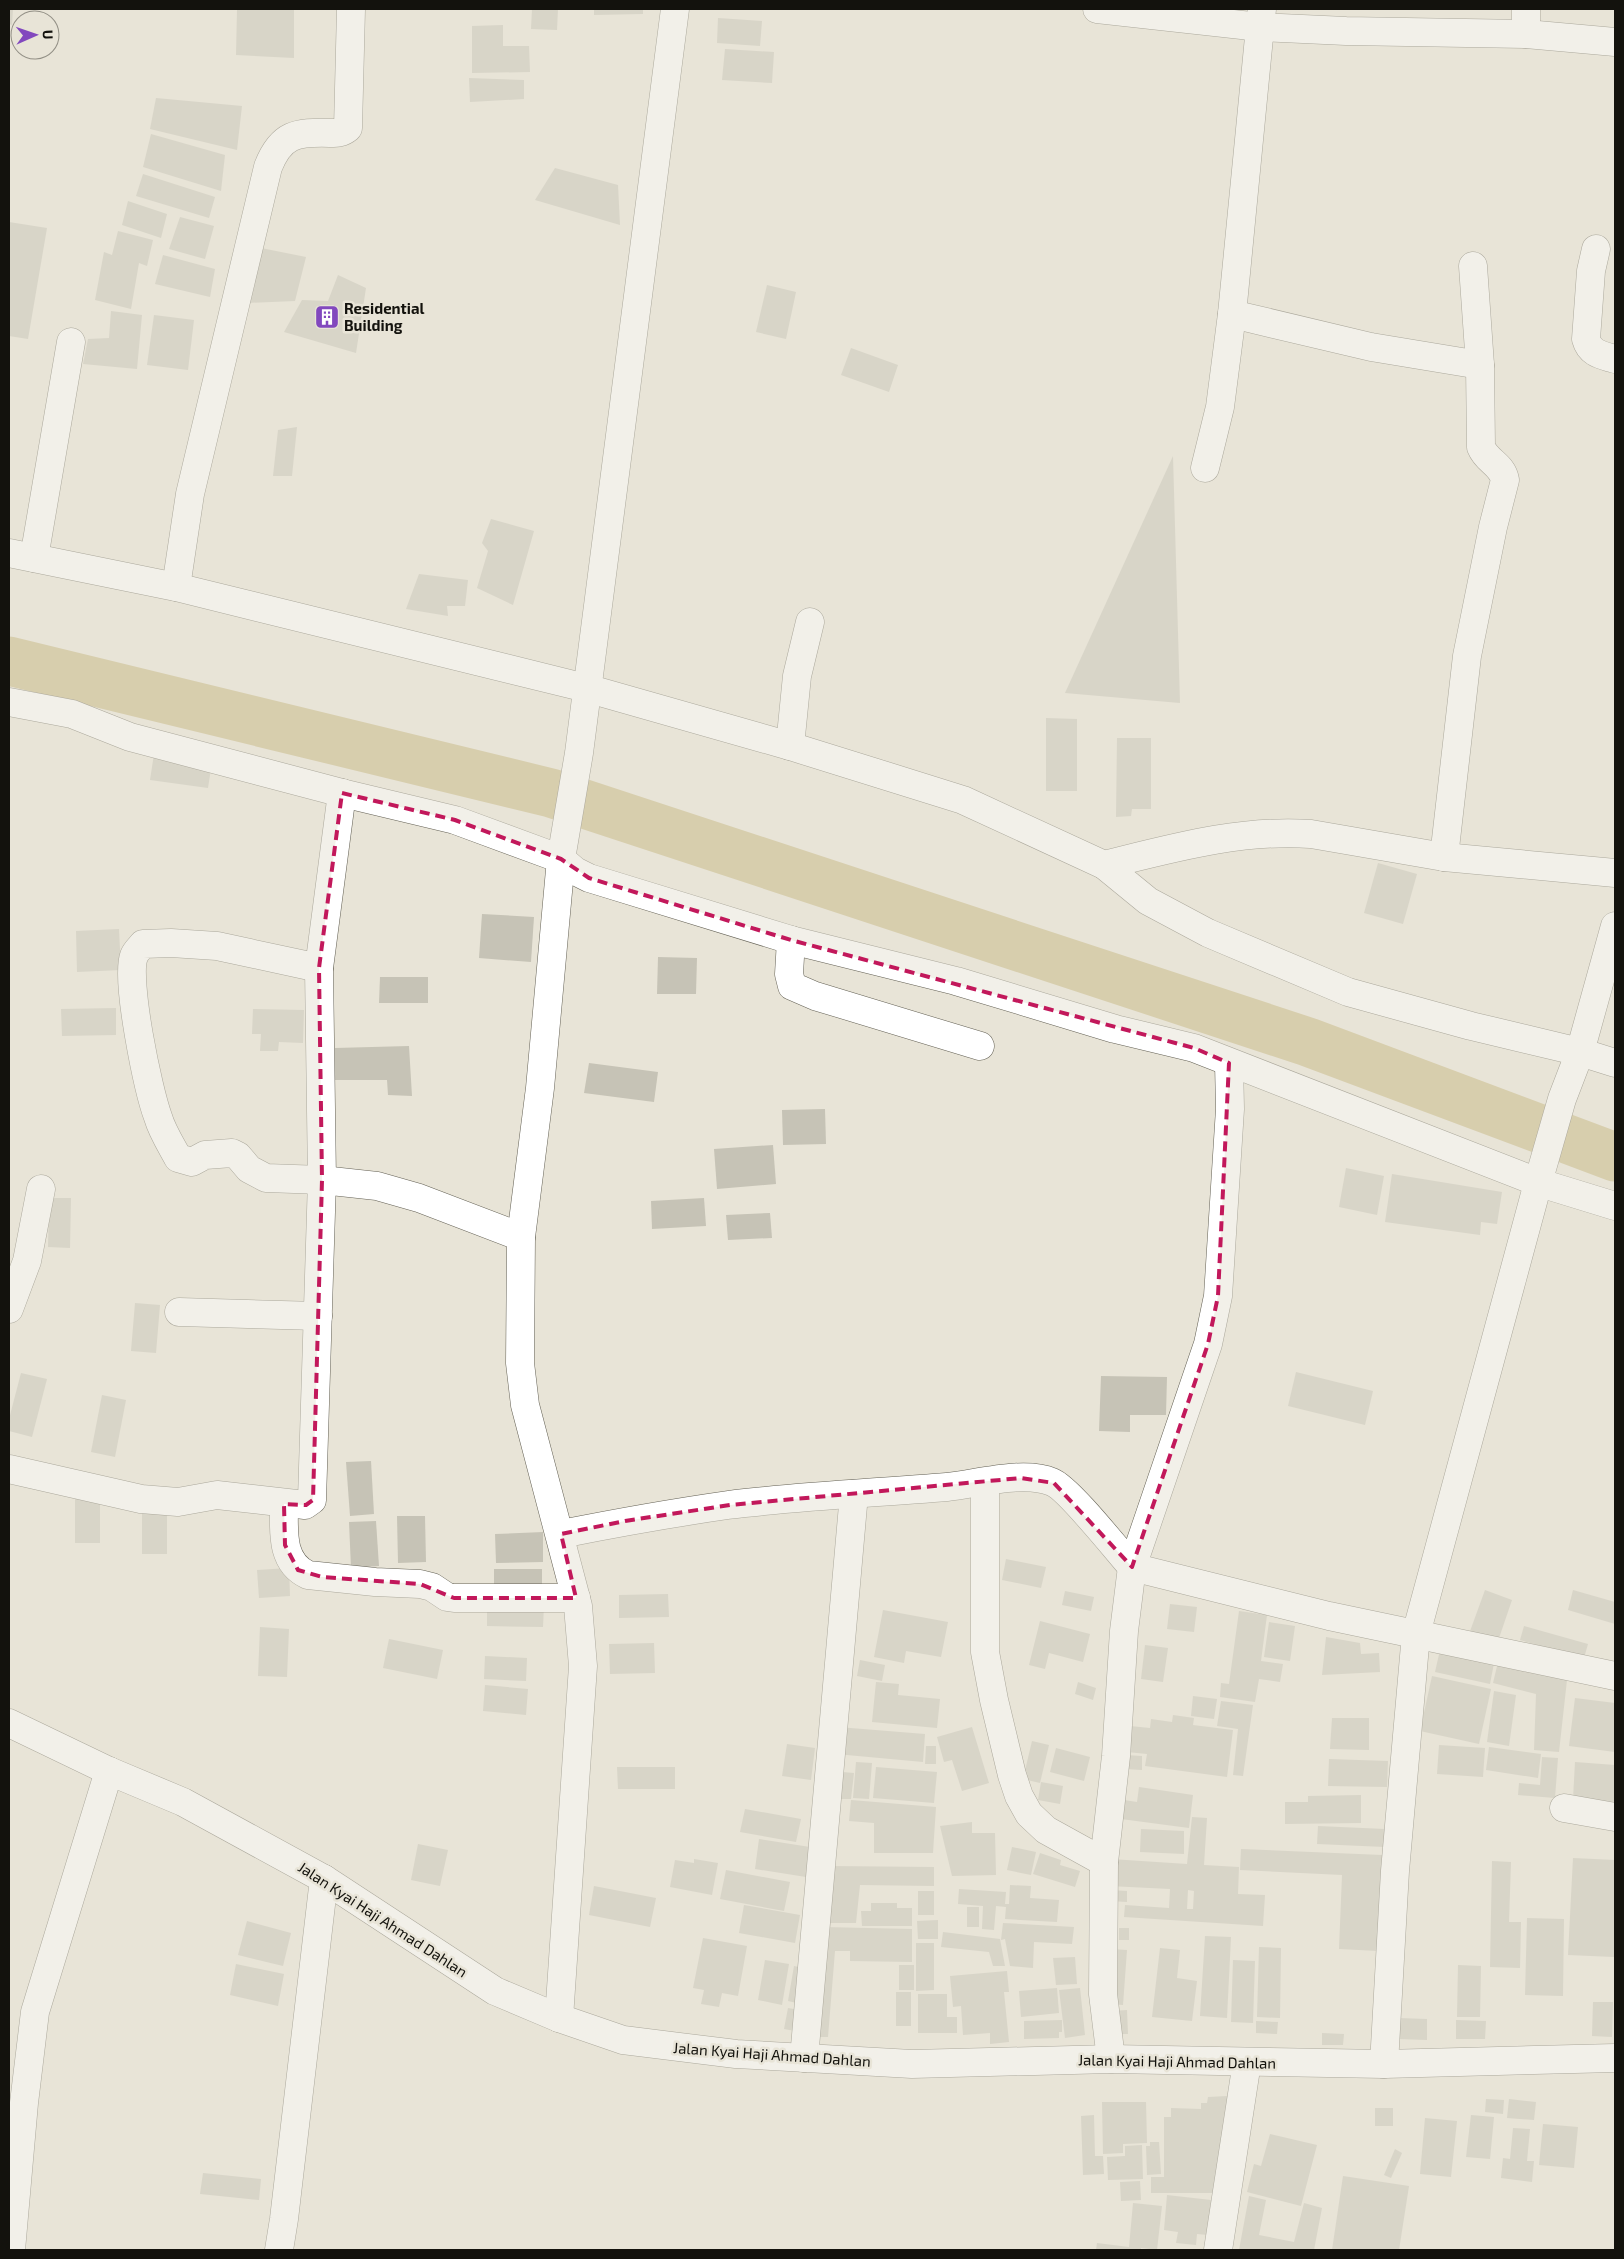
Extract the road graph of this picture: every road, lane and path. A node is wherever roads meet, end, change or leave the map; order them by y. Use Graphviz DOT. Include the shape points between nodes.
graph roads {
  1 [pos="351,9"];
  2 [pos="675,9"];
  3 [pos="1097,9"];
  4 [pos="1261,18"];
  5 [pos="1526,22"];
  6 [pos="1615,42"];
  7 [pos="1596,249"];
  8 [pos="1473,266"];
  9 [pos="1232,314"];
  10 [pos="71,342"];
  11 [pos="1615,358"];
  12 [pos="1480,365"];
  13 [pos="1205,468"];
  14 [pos="22,556"];
  15 [pos="176,587"];
  16 [pos="810,622"];
  17 [pos="586,688"];
  18 [pos="9,702"];
  19 [pos="790,746"];
  20 [pos="342,793"];
  21 [pos="563,851"];
  22 [pos="1444,857"];
  23 [pos="1104,864"];
  24 [pos="1615,873"];
  25 [pos="1615,926"];
  26 [pos="791,940"];
  27 [pos="319,968"];
  28 [pos="980,1046"];
  29 [pos="1580,1052"];
  30 [pos="1229,1063"];
  31 [pos="1615,1064"];
  32 [pos="1540,1178"];
  33 [pos="322,1180"];
  34 [pos="41,1189"];
  35 [pos="1615,1206"];
  36 [pos="520,1237"];
  37 [pos="9,1310"];
  38 [pos="178,1312"];
  39 [pos="318,1316"];
  40 [pos="9,1469"];
  41 [pos="985,1482"];
  42 [pos="854,1494"];
  43 [pos="284,1504"];
  44 [pos="561,1534"];
  45 [pos="1132,1567"];
  46 [pos="576,1598"];
  47 [pos="1416,1634"];
  48 [pos="1615,1676"];
  49 [pos="9,1723"];
  50 [pos="110,1770"];
  51 [pos="1564,1808"];
  52 [pos="1615,1817"];
  53 [pos="1104,1862"];
  54 [pos="324,1879"];
  55 [pos="559,2018"];
  56 [pos="804,2058"];
  57 [pos="1615,2058"];
  58 [pos="1111,2059"];
  59 [pos="1248,2062"];
  60 [pos="1384,2064"];
  61 [pos="11,2250"];
  62 [pos="279,2250"];
  63 [pos="1218,2250"];
  1 -- 15 [label="street" via="348,128 338,133 312,133 287,138 279,145 268,167 190,494"];
  2 -- 17 [label="street"];
  3 -- 4 [label="street"];
  4 -- 5 [label="street" via="1346,31"];
  4 -- 9 [label="street"];
  5 -- 6 [label="street"];
  7 -- 11 [label="street" via="1591,271 1586,339 1594,352"];
  8 -- 12 [label="street"];
  9 -- 12 [label="street" via="1371,347"];
  9 -- 13 [label="street" via="1220,407"];
  10 -- 14 [label="street"];
  12 -- 22 [label="street" via="1481,447 1485,457 1504,472 1505,480 1467,656"];
  14 -- 15 [label="street"];
  15 -- 17 [label="street"];
  16 -- 19 [label="street" via="796,676"];
  17 -- 19 [label="street"];
  17 -- 21 [label="street"];
  18 -- 20 [label="street" via="72,714 130,738"];
  19 -- 23 [label="street" via="963,800"];
  20 -- 21 [label="street" via="455,820"];
  20 -- 27 [label="street"];
  21 -- 26 [label="street" via="575,871 589,878"];
  21 -- 36 [label="street" via="540,1088"];
  22 -- 23 [label="street" via="1290,833 1214,839"];
  22 -- 24 [label="street"];
  23 -- 29 [label="street" via="1148,901 1208,933 1348,992"];
  25 -- 29 [label="street"];
  26 -- 28 [label="street" via="789,974 792,986 815,996"];
  26 -- 30 [label="street" via="956,981 1115,1029 1194,1048"];
  27 -- 33 [label="street"];
  27 -- 33 [label="street" via="217,946 162,943 143,944 134,957 132,973 147,1077 158,1118 178,1158 192,1162 205,1155 232,1153 249,1169 266,1178"];
  29 -- 31 [label="street"];
  29 -- 32 [label="street" via="1562,1099"];
  30 -- 32 [label="street"];
  30 -- 45 [label="street" via="1230,1109 1218,1296 1208,1344"];
  32 -- 35 [label="street"];
  32 -- 47 [label="street"];
  33 -- 36 [label="street" via="377,1186"];
  33 -- 39 [label="street"];
  34 -- 37 [label="street" via="27,1261"];
  36 -- 44 [label="street" via="520,1363 525,1405"];
  38 -- 39 [label="street"];
  39 -- 43 [label="street" via="313,1497 305,1505"];
  40 -- 43 [label="street" via="140,1499 178,1502 216,1495"];
  41 -- 42 [label="street"];
  41 -- 45 [label="street" via="1021,1478 1054,1483"];
  41 -- 53 [label="street" via="985,1652 1012,1775 1029,1814 1046,1830"];
  42 -- 44 [label="street" via="730,1505"];
  42 -- 56 [label="street"];
  43 -- 46 [label="street" via="288,1556 298,1570 308,1575 420,1584 454,1598"];
  44 -- 46 [label="street"];
  45 -- 47 [label="street"];
  45 -- 53 [label="street"];
  46 -- 55 [label="street" via="583,1666"];
  47 -- 48 [label="street"];
  47 -- 60 [label="street" via="1395,1871"];
  49 -- 50 [label="street, Jalan Kyai Haji Ahmad Dahlan"];
  50 -- 54 [label="street, Jalan Kyai Haji Ahmad Dahlan" via="183,1802"];
  50 -- 61 [label="street" via="35,2012"];
  51 -- 52 [label="street"];
  53 -- 58 [label="street" via="1103,1994"];
  54 -- 55 [label="street, Jalan Kyai Haji Ahmad Dahlan" via="495,1991"];
  54 -- 62 [label="street"];
  55 -- 56 [label="street, Jalan Kyai Haji Ahmad Dahlan" via="623,2040 736,2054"];
  56 -- 58 [label="street, Jalan Kyai Haji Ahmad Dahlan" via="912,2064"];
  57 -- 60 [label="street, Jalan Kyai Haji Ahmad Dahlan"];
  58 -- 59 [label="street, Jalan Kyai Haji Ahmad Dahlan"];
  59 -- 60 [label="street, Jalan Kyai Haji Ahmad Dahlan"];
  59 -- 63 [label="street"];
}
